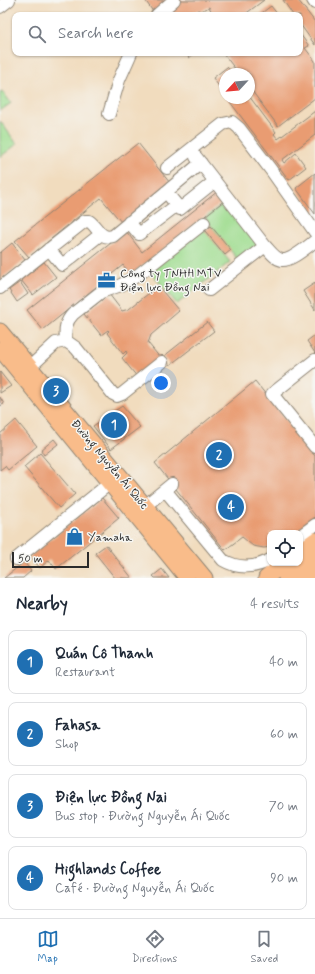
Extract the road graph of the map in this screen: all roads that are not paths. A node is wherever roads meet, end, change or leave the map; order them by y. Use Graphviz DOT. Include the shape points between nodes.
graph roads {
  1 [pos="9,0"];
  2 [pos="174,0"];
  3 [pos="313,0"];
  4 [pos="315,3"];
  5 [pos="0,7"];
  6 [pos="160,12"];
  7 [pos="130,56"];
  8 [pos="109,114"];
  9 [pos="190,150"];
  10 [pos="201,163"];
  11 [pos="167,168"];
  12 [pos="214,181"];
  13 [pos="166,192"];
  14 [pos="177,205"];
  15 [pos="130,222"];
  16 [pos="204,223"];
  17 [pos="315,232"];
  18 [pos="101,234"];
  19 [pos="315,241"];
  20 [pos="266,246"];
  21 [pos="49,249"];
  22 [pos="0,288"];
  23 [pos="209,290"];
  24 [pos="0,331"];
  25 [pos="66,341"];
  26 [pos="0,349"];
  27 [pos="315,360"];
  28 [pos="162,362"];
  29 [pos="30,367"];
  30 [pos="315,447"];
  31 [pos="110,483"];
  32 [pos="146,506"];
  33 [pos="315,524"];
  34 [pos="303,534"];
  35 [pos="315,540"];
  36 [pos="303,549"];
  37 [pos="315,555"];
  38 [pos="16,559"];
  39 [pos="267,561"];
  40 [pos="280,566"];
  41 [pos="315,569"];
  42 [pos="187,578"];
  43 [pos="205,578"];
  44 [pos="266,578"];
  45 [pos="286,578"];
  46 [pos="303,578"];
  1 -- 5 [label="street"];
  2 -- 6 [label="street"];
  3 -- 4 [label="street"];
  7 -- 8 [label="street"];
  9 -- 10 [label="street"];
  9 -- 11 [label="street"];
  9 -- 17 [label="street" via="223,124 232,122 271,170"];
  10 -- 12 [label="street"];
  10 -- 13 [label="street"];
  12 -- 14 [label="street" via="180,209"];
  12 -- 20 [label="street"];
  13 -- 14 [label="street"];
  13 -- 15 [label="street"];
  14 -- 15 [label="street" via="139,234"];
  15 -- 18 [label="street" via="112,236 103,237"];
  16 -- 25 [label="street" via="138,276 101,292 73,314 65,328"];
  18 -- 21 [label="street" via="92,223 86,221"];
  18 -- 21 [label="street" via="62,265"];
  19 -- 20 [label="street" via="289,259 282,260"];
  20 -- 23 [label="street"];
  21 -- 22 [label="street"];
  24 -- 29 [label="main road, Đường Nguyễn Ái Quốc"];
  25 -- 28 [label="street" via="76,348 117,396"];
  25 -- 29 [label="street" via="56,343"];
  26 -- 31 [label="main road, Đường Nguyễn Ái Quốc"];
  27 -- 30 [label="street" via="272,394"];
  29 -- 32 [label="main road, Đường Nguyễn Ái Quốc"];
  31 -- 38 [label="street"];
  31 -- 42 [label="main road, Đường Nguyễn Ái Quốc"];
  32 -- 39 [label="street" via="169,487 223,560 233,565 246,566"];
  32 -- 43 [label="main road, Đường Nguyễn Ái Quốc"];
  33 -- 34 [label="street"];
  35 -- 36 [label="main road"];
  37 -- 45 [label="main road"];
  40 -- 44 [label="main road"];
  41 -- 46 [label="main road"];
}
